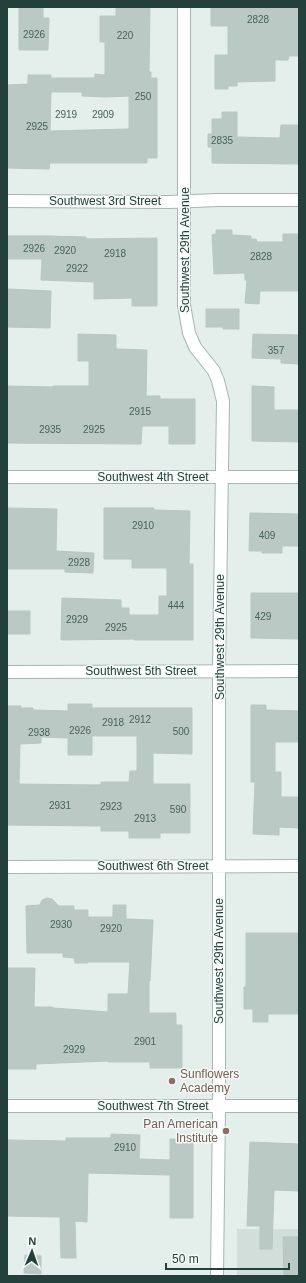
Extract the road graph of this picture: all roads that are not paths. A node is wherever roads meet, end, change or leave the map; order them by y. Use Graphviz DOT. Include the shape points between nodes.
graph roads {
  1 [pos="184,7"];
  2 [pos="299,200"];
  3 [pos="7,201"];
  4 [pos="185,201"];
  5 [pos="299,476"];
  6 [pos="221,477"];
  7 [pos="7,478"];
  8 [pos="219,671"];
  9 [pos="299,671"];
  10 [pos="7,672"];
  11 [pos="219,866"];
  12 [pos="299,866"];
  13 [pos="7,867"];
  14 [pos="7,1106"];
  15 [pos="219,1106"];
  16 [pos="299,1106"];
  17 [pos="217,1276"];
  1 -- 4 [label="street, Southwest 29th Avenue"];
  2 -- 4 [label="street, Southwest 3rd Street"];
  3 -- 4 [label="street, Southwest 3rd Street"];
  4 -- 6 [label="street, Southwest 29th Avenue" via="184,305 189,333 195,347 214,371 223,401"];
  5 -- 6 [label="street, Southwest 4th Street"];
  6 -- 7 [label="street, Southwest 4th Street"];
  6 -- 8 [label="street, Southwest 29th Avenue"];
  8 -- 9 [label="street, Southwest 5th Street"];
  8 -- 10 [label="street, Southwest 5th Street"];
  8 -- 11 [label="street, Southwest 29th Avenue"];
  11 -- 12 [label="street, Southwest 6th Street"];
  11 -- 13 [label="street, Southwest 6th Street"];
  11 -- 15 [label="street, Southwest 29th Avenue"];
  14 -- 15 [label="street, Southwest 7th Street"];
  15 -- 16 [label="street, Southwest 7th Street"];
  15 -- 17 [label="street, Southwest 29th Avenue"];
}
